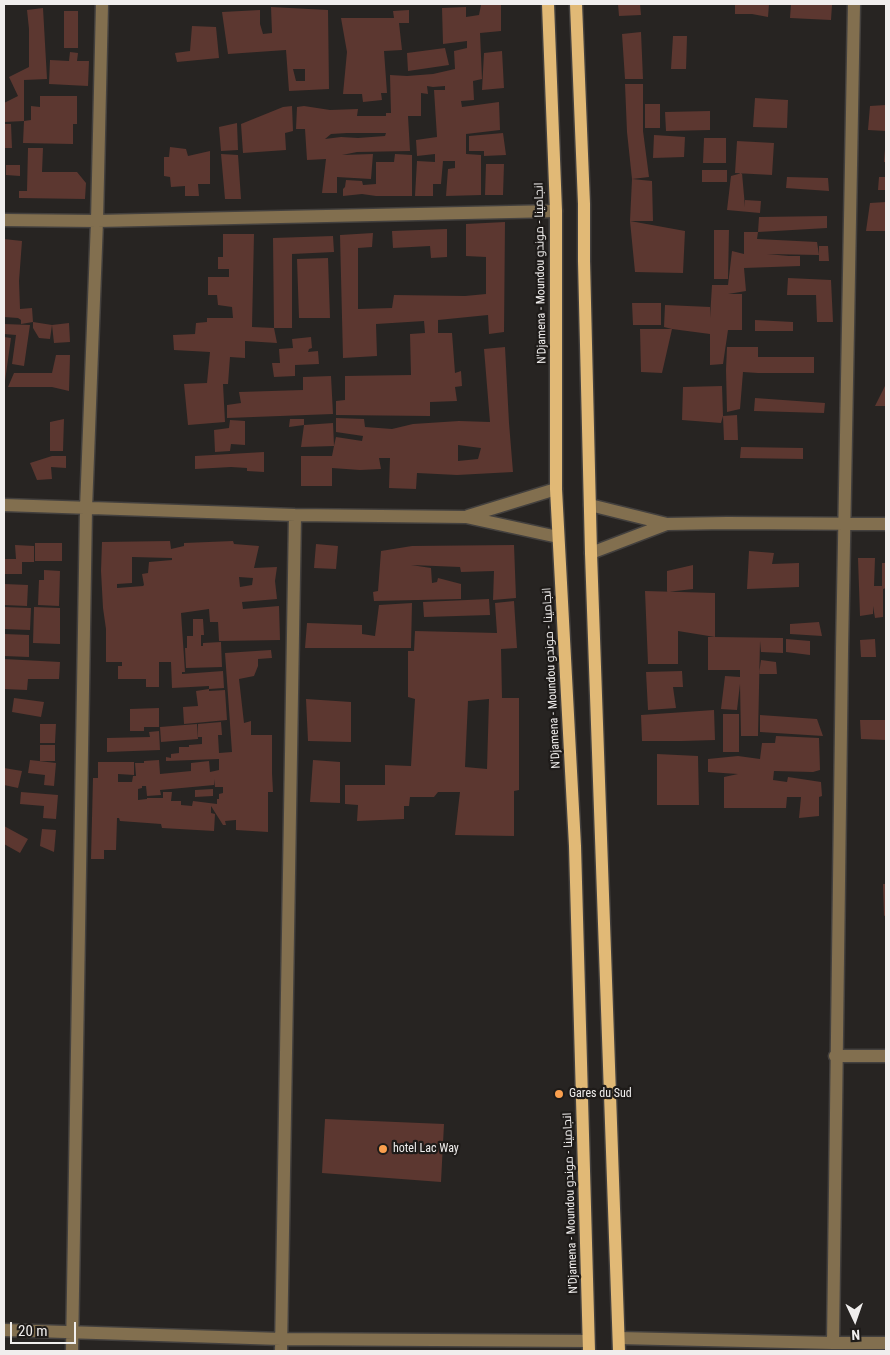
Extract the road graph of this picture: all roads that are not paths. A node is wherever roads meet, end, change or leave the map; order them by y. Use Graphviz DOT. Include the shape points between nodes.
graph roads {
  1 [pos="102,4"];
  2 [pos="548,4"];
  3 [pos="576,4"];
  4 [pos="854,4"];
  5 [pos="556,211"];
  6 [pos="4,220"];
  7 [pos="97,221"];
  8 [pos="556,489"];
  9 [pos="4,505"];
  10 [pos="590,505"];
  11 [pos="86,509"];
  12 [pos="295,515"];
  13 [pos="466,517"];
  14 [pos="843,523"];
  15 [pos="667,524"];
  16 [pos="886,524"];
  17 [pos="558,537"];
  18 [pos="591,553"];
  19 [pos="835,1056"];
  20 [pos="886,1056"];
  21 [pos="4,1330"];
  22 [pos="73,1333"];
  23 [pos="618,1338"];
  24 [pos="833,1343"];
  25 [pos="886,1343"];
  26 [pos="281,1345"];
  27 [pos="589,1346"];
  28 [pos="72,1351"];
  29 [pos="619,1351"];
  1 -- 7 [label="street"];
  2 -- 5 [label="main road, N'Djamena - Moundou انجامينا - موندو"];
  3 -- 10 [label="main road"];
  4 -- 14 [label="street"];
  5 -- 7 [label="street"];
  5 -- 8 [label="main road, N'Djamena - Moundou انجامينا - موندو"];
  6 -- 7 [label="street"];
  7 -- 11 [label="street"];
  8 -- 13 [label="street"];
  8 -- 17 [label="main road, N'Djamena - Moundou انجامينا - موندو"];
  9 -- 11 [label="street"];
  10 -- 15 [label="street"];
  10 -- 18 [label="main road"];
  11 -- 12 [label="street"];
  11 -- 22 [label="street"];
  12 -- 13 [label="street"];
  12 -- 26 [label="street"];
  13 -- 17 [label="street"];
  14 -- 15 [label="street"];
  14 -- 16 [label="street"];
  14 -- 19 [label="street"];
  15 -- 18 [label="street"];
  17 -- 27 [label="main road, N'Djamena - Moundou انجامينا - موندو" via="575,846"];
  18 -- 23 [label="main road"];
  19 -- 20 [label="street"];
  19 -- 24 [label="street"];
  21 -- 22 [label="street"];
  22 -- 26 [label="street"];
  22 -- 28 [label="street"];
  23 -- 24 [label="street"];
  23 -- 29 [label="main road"];
  24 -- 25 [label="street"];
  26 -- 27 [label="street"];
}
